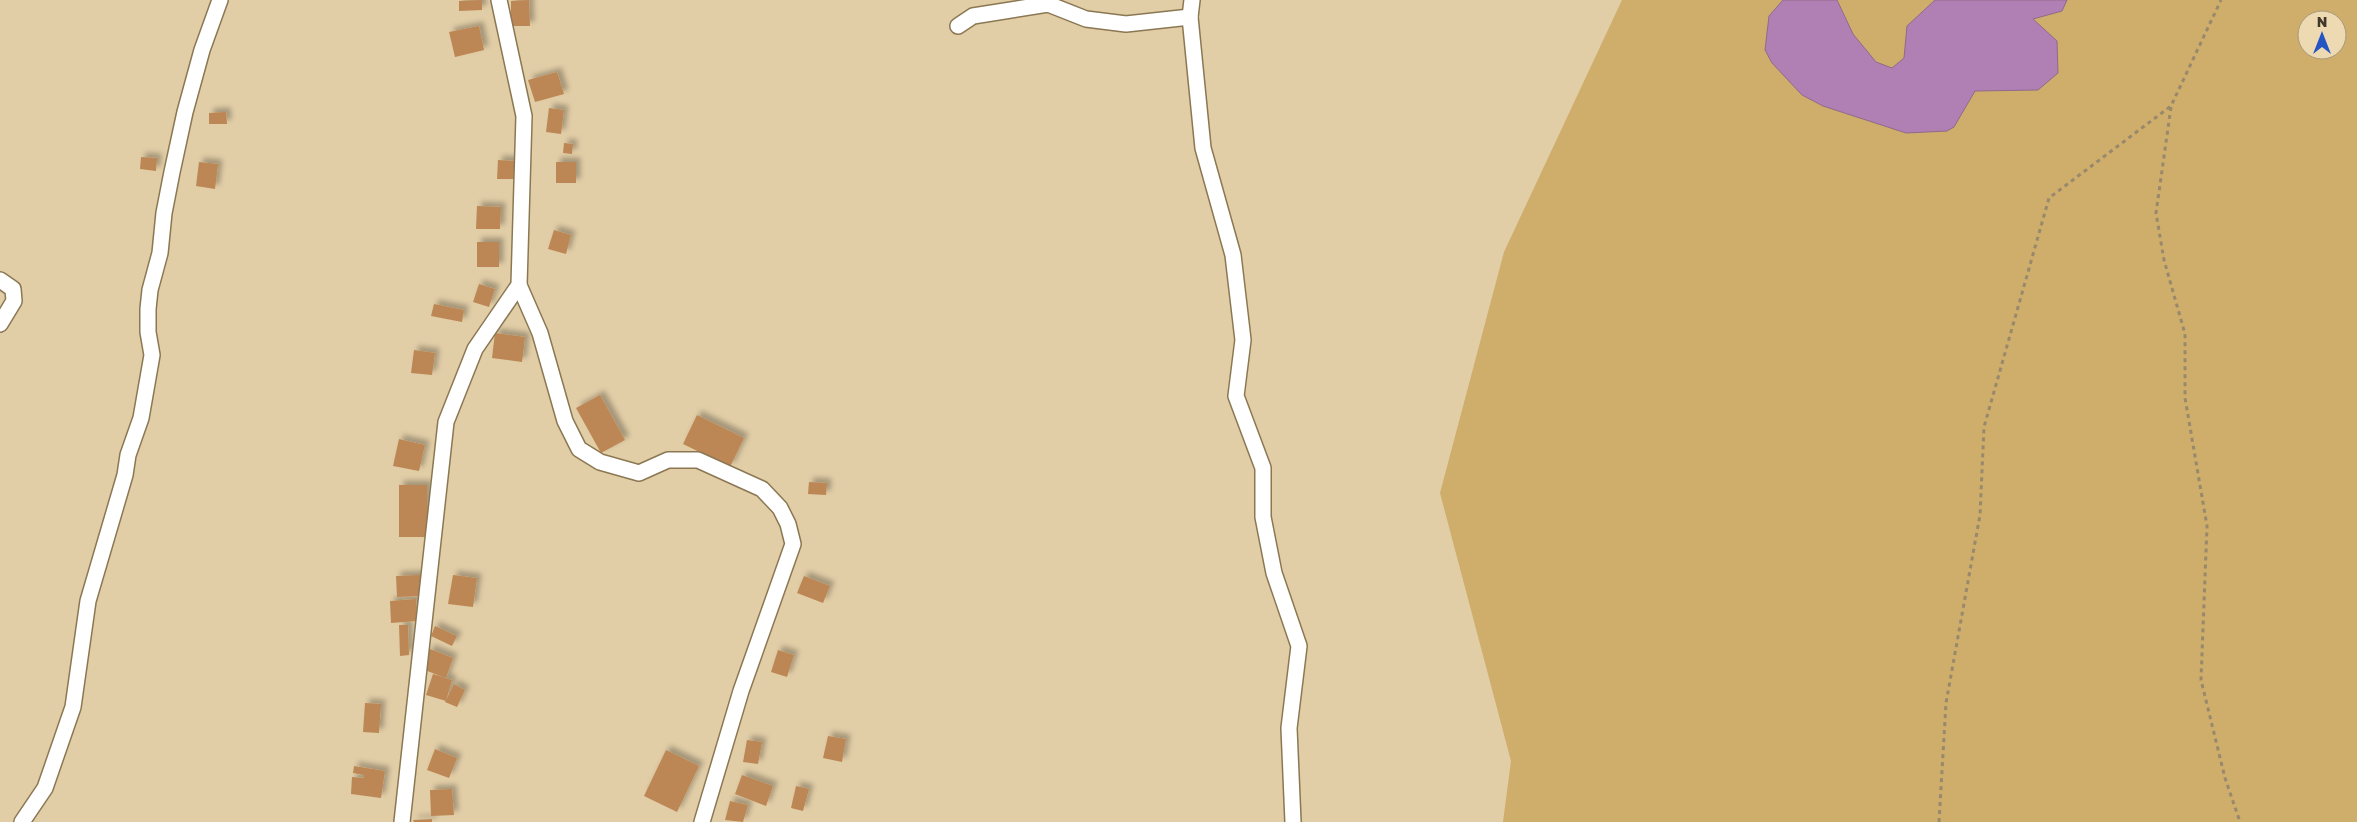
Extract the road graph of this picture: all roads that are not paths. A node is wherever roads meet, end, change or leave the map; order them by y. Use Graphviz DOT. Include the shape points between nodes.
graph roads {
  1 [pos="220,0"];
  2 [pos="498,0"];
  3 [pos="1192,0"];
  4 [pos="1190,17"];
  5 [pos="958,26"];
  6 [pos="0,280"];
  7 [pos="519,285"];
  8 [pos="0,324"];
  9 [pos="22,822"];
  10 [pos="402,822"];
  11 [pos="702,822"];
  12 [pos="1293,822"];
  1 -- 9 [label="street" via="202,50 172,172 160,253 150,290 148,332 152,355 140,418 88,601 73,707 45,788"];
  2 -- 7 [label="street" via="524,116"];
  3 -- 4 [label="street"];
  4 -- 5 [label="street" via="1126,24 1086,19 1048,4 973,16"];
  4 -- 12 [label="street" via="1203,148 1233,255 1243,340 1236,396 1262,468 1262,517 1274,573 1299,646 1289,728"];
  6 -- 8 [label="street" via="13,289 14,301"];
  7 -- 10 [label="street" via="475,349 446,422"];
  7 -- 11 [label="street" via="540,333 565,422 579,449 600,462 639,473 668,460 698,460 762,489 780,508 788,524 793,544 741,691"];
}
